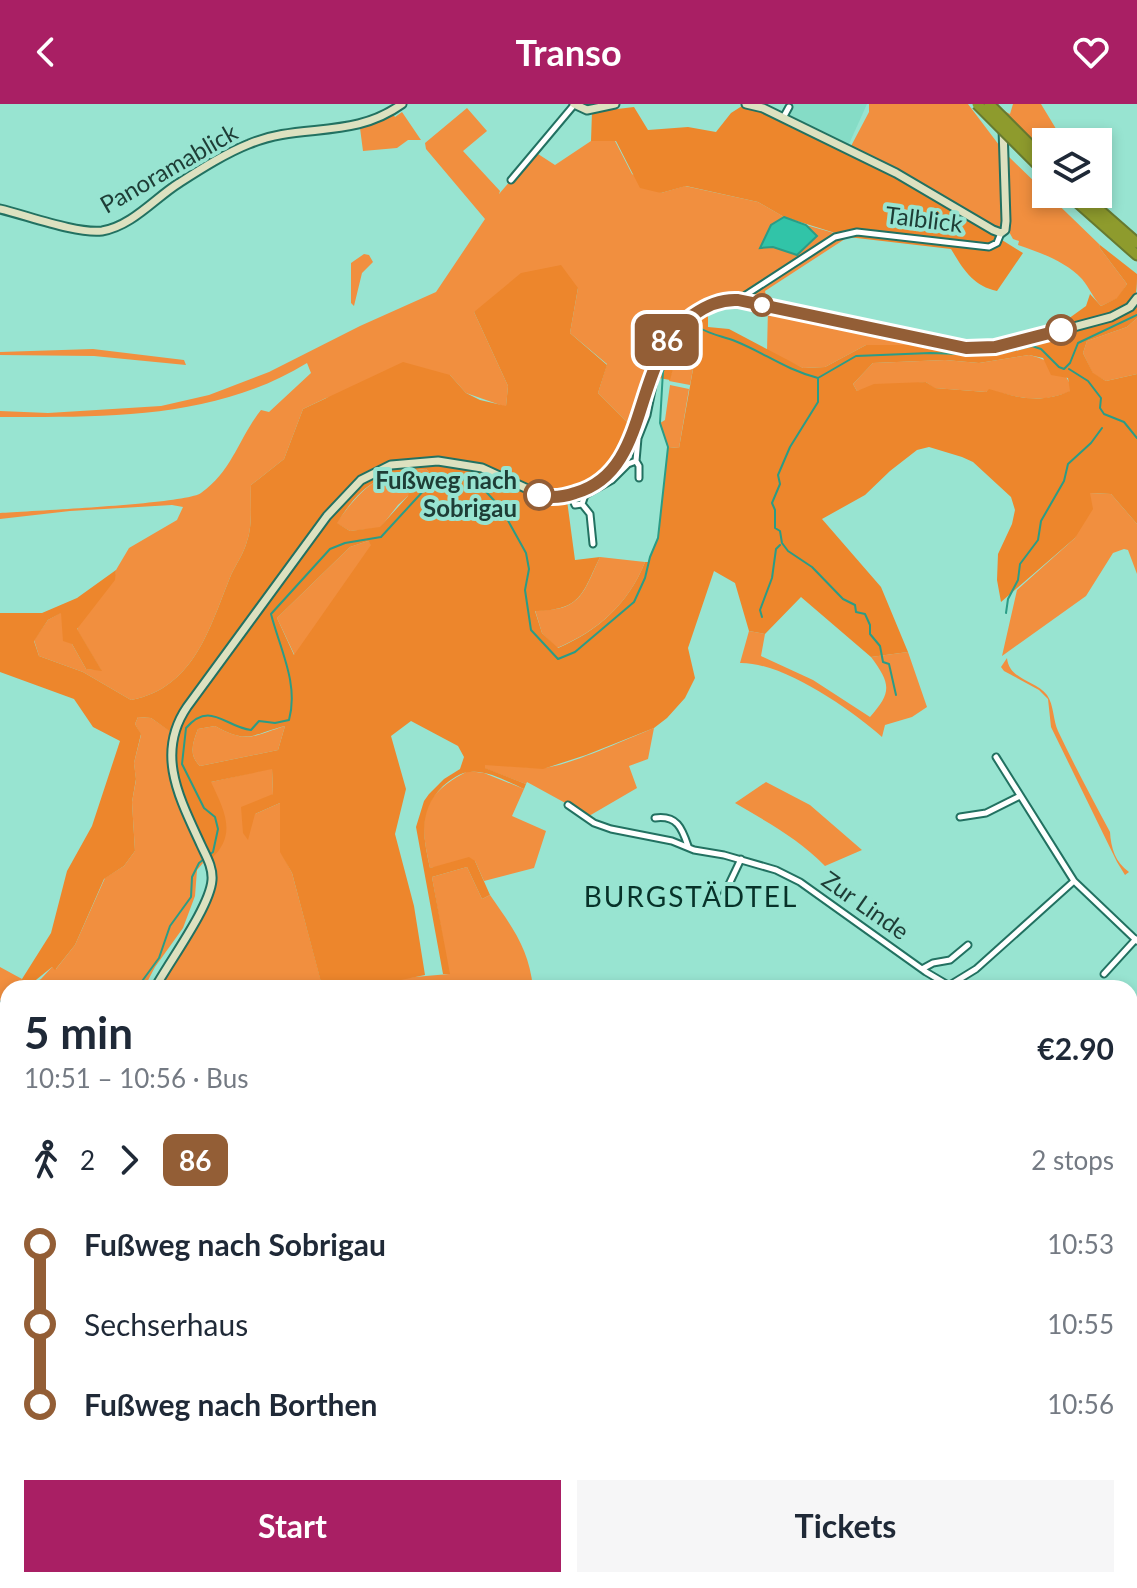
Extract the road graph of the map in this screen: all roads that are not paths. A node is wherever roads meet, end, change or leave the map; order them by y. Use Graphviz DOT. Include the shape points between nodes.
graph roads {
  1 [pos="402,104"];
  2 [pos="574,104"];
  3 [pos="615,104"];
  4 [pos="746,104"];
  5 [pos="977,104"];
  6 [pos="989,104"];
  7 [pos="1001,104"];
  8 [pos="789,107"];
  9 [pos="783,118"];
  10 [pos="1032,147"];
  11 [pos="1032,159"];
  12 [pos="511,180"];
  13 [pos="1084,208"];
  14 [pos="1097,208"];
  15 [pos="0,209"];
  16 [pos="1001,233"];
  17 [pos="1137,243"];
  18 [pos="1137,255"];
  19 [pos="1137,298"];
  20 [pos="738,300"];
  21 [pos="650,378"];
  22 [pos="636,461"];
  23 [pos="639,478"];
  24 [pos="571,495"];
  25 [pos="582,504"];
  26 [pos="593,544"];
  27 [pos="996,757"];
  28 [pos="1020,796"];
  29 [pos="568,805"];
  30 [pos="960,817"];
  31 [pos="655,818"];
  32 [pos="691,848"];
  33 [pos="741,859"];
  34 [pos="1074,881"];
  35 [pos="722,899"];
  36 [pos="1136,940"];
  37 [pos="968,945"];
  38 [pos="922,969"];
  39 [pos="1104,974"];
  40 [pos="160,980"];
  41 [pos="938,980"];
  42 [pos="957,980"];
  1 -- 15 [label="main road, Panoramablick" via="364,124 246,145 178,183 128,221 104,230"];
  2 -- 3 [label="main road" via="587,110"];
  2 -- 12 [label="street"];
  4 -- 9 [label="main road"];
  5 -- 11 [label="highway, bridge"];
  6 -- 10 [label="highway, bridge"];
  7 -- 16 [label="main road" via="1006,221"];
  8 -- 9 [label="street"];
  9 -- 16 [label="main road" via="907,178"];
  13 -- 18 [label="highway"];
  14 -- 17 [label="highway"];
  16 -- 20 [label="street, Talblick" via="989,247 857,232 835,237"];
  19 -- 20 [label="main road" via="1111,317 1014,343 966,348"];
  20 -- 21 [label="main road" via="716,303 686,320 664,343"];
  21 -- 22 [label="street" via="654,380"];
  21 -- 24 [label="main road" via="617,465 604,480"];
  22 -- 23 [label="street"];
  22 -- 25 [label="street" via="585,495"];
  24 -- 25 [label="street" via="575,505"];
  24 -- 40 [label="main road" via="545,497 482,468 438,461 391,465 361,480 327,516 174,731 177,793 212,880 205,902"];
  25 -- 26 [label="street" via="590,514"];
  27 -- 28 [label="street"];
  28 -- 30 [label="street" via="986,813"];
  28 -- 34 [label="street"];
  29 -- 32 [label="street, Zur Linde" via="594,823"];
  31 -- 32 [label="street" via="677,822"];
  32 -- 33 [label="street, Zur Linde"];
  33 -- 35 [label="street"];
  33 -- 38 [label="street, Zur Linde" via="800,882"];
  34 -- 36 [label="street"];
  34 -- 42 [label="street"];
  36 -- 39 [label="street"];
  37 -- 38 [label="street, Zur Linde" via="950,960"];
  38 -- 41 [label="street, Zur Linde"];
}
